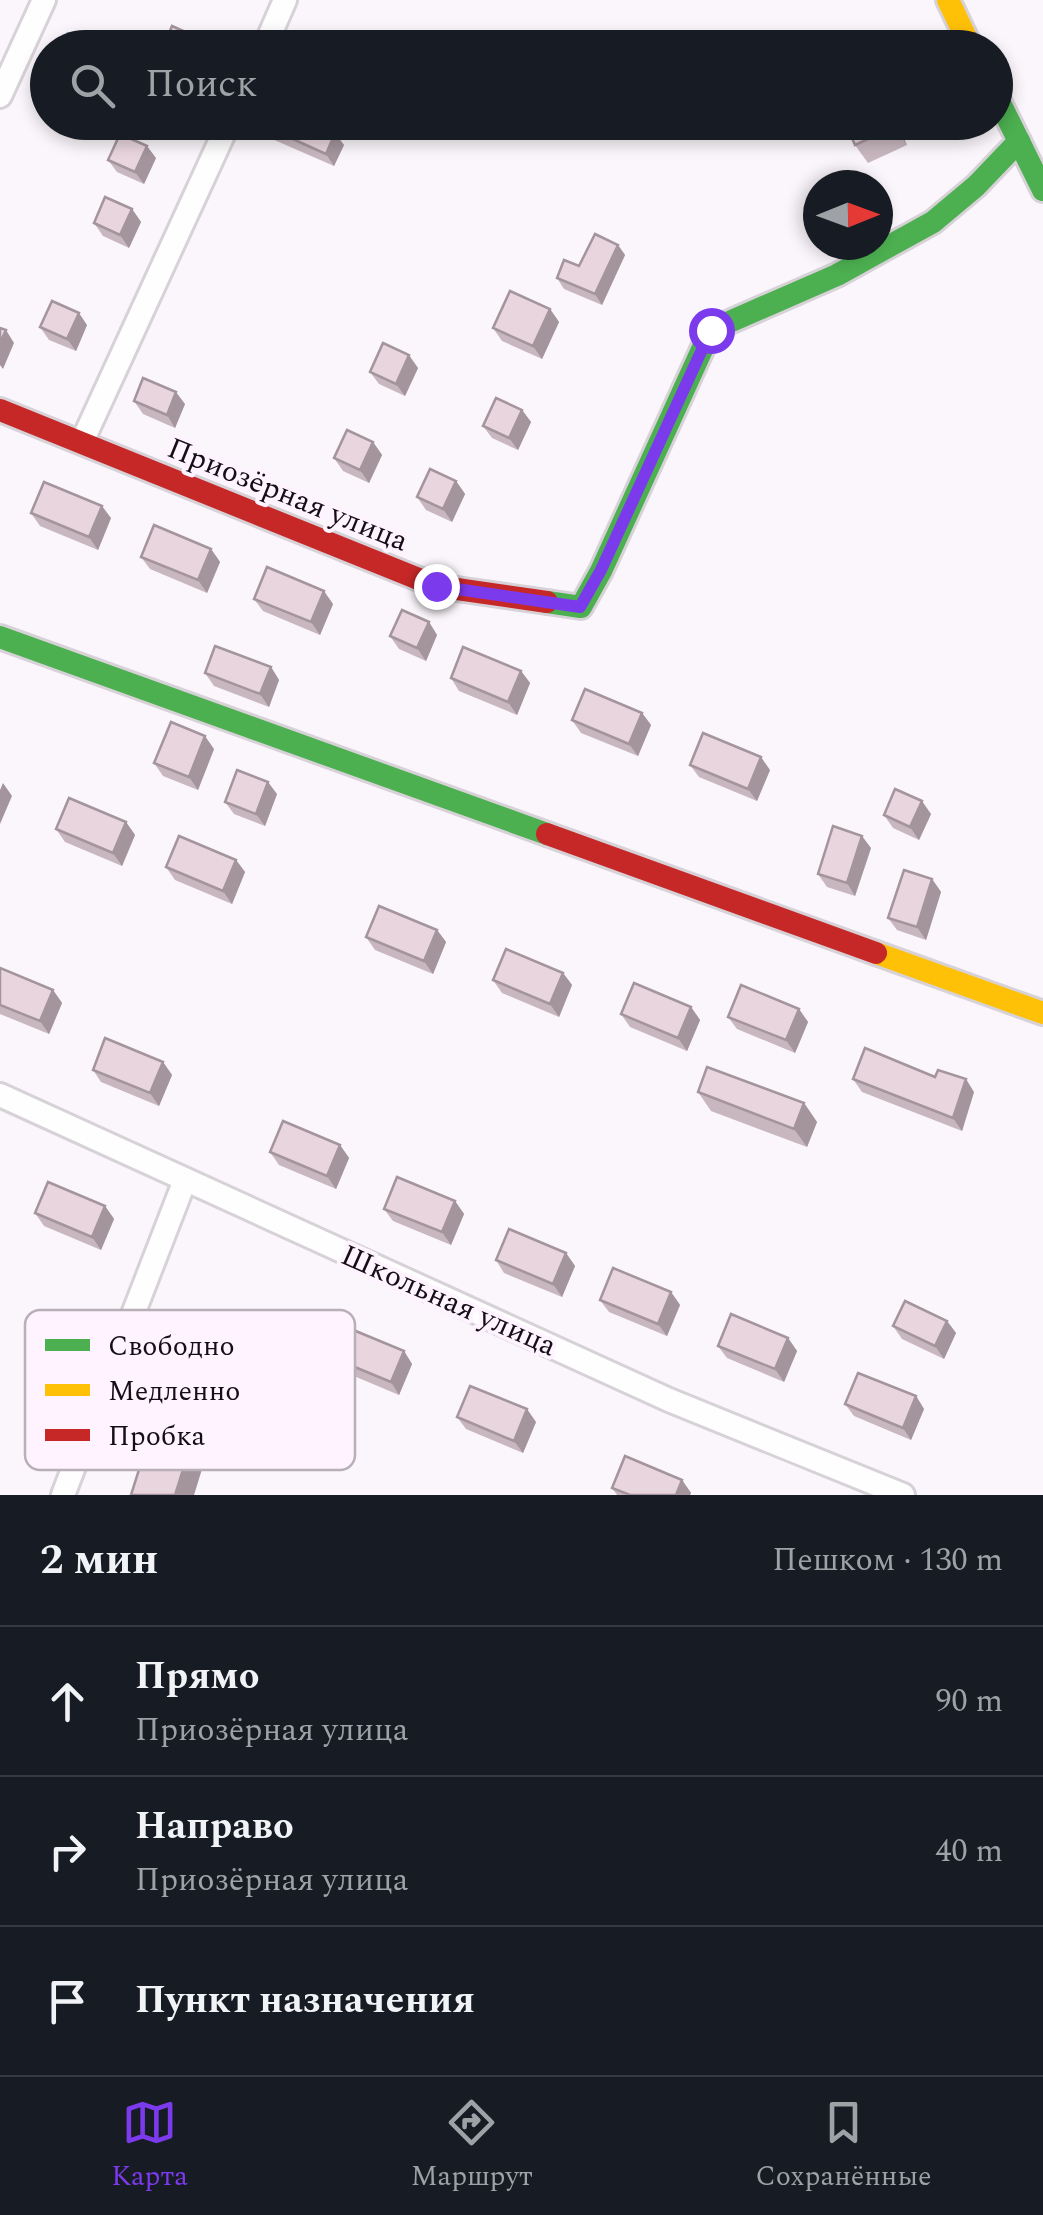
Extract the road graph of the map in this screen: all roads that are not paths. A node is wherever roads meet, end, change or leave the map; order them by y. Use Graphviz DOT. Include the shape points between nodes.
graph roads {
  1 [pos="44,0"];
  2 [pos="285,0"];
  3 [pos="948,0"];
  4 [pos="30,30"];
  5 [pos="272,30"];
  6 [pos="963,30"];
  7 [pos="30,31"];
  8 [pos="0,96"];
  9 [pos="1013,131"];
  10 [pos="221,140"];
  11 [pos="1018,141"];
  12 [pos="1043,190"];
  13 [pos="0,410"];
  14 [pos="82,442"];
  15 [pos="0,637"];
  16 [pos="1043,1013"];
  17 [pos="0,1095"];
  18 [pos="185,1180"];
  19 [pos="135,1310"];
  20 [pos="73,1470"];
  21 [pos="63,1495"];
  22 [pos="903,1495"];
  1 -- 4 [label="street"];
  2 -- 5 [label="street"];
  3 -- 6 [label="street"];
  7 -- 8 [label="street"];
  9 -- 11 [label="street"];
  10 -- 14 [label="street"];
  11 -- 12 [label="street"];
  11 -- 14 [label="street, Приозёрная улица" via="933,222 837,275 711,330 580,607 436,586"];
  13 -- 14 [label="street, Приозёрная улица"];
  15 -- 16 [label="street"];
  17 -- 18 [label="street, Школьная улица"];
  18 -- 19 [label="street"];
  18 -- 22 [label="street, Школьная улица" via="668,1400"];
  20 -- 21 [label="street"];
}
